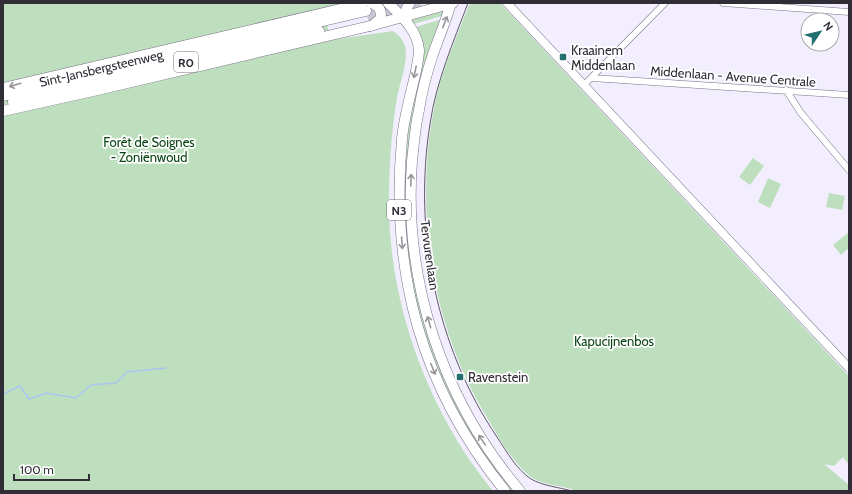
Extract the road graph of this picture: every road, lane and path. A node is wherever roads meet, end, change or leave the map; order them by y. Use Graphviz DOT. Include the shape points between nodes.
graph roads {
  1 [pos="388,3"];
  2 [pos="410,3"];
  3 [pos="452,3"];
  4 [pos="507,3"];
  5 [pos="665,3"];
  6 [pos="723,3"];
  7 [pos="367,10"];
  8 [pos="849,12"];
  9 [pos="405,18"];
  10 [pos="592,78"];
  11 [pos="584,85"];
  12 [pos="3,88"];
  13 [pos="786,90"];
  14 [pos="849,95"];
  15 [pos="3,96"];
  16 [pos="3,104"];
  17 [pos="3,111"];
  18 [pos="849,170"];
  19 [pos="849,368"];
  20 [pos="505,491"];
  21 [pos="520,491"];
  1 -- 9 [label="main road, N3"];
  2 -- 9 [label="main road"];
  3 -- 9 [label="main road"];
  21 -- 3 [label="main road, Tervurenlaan / N3, one-way" via="480,438 449,379 428,321 416,266 411,179 418,111"];
  4 -- 11 [label="street"];
  5 -- 10 [label="street"];
  6 -- 8 [label="street"];
  7 -- 9 [label="main road"];
  7 -- 12 [label="main road, one-way"];
  7 -- 15 [label="main road, Sint-Jansbergsteenweg / R0"];
  7 -- 16 [label="main road, Sint-Jansbergsteenweg / R0"];
  7 -- 17 [label="main road" via="79,94"];
  9 -- 20 [label="main road, Tervurenlaan / N3, one-way" via="418,43 419,52 402,137 400,175 402,254 411,301 426,354 444,395 472,445"];
  10 -- 11 [label="street"];
  10 -- 13 [label="street, Middenlaan - Avenue Centrale"];
  11 -- 19 [label="street"];
  13 -- 14 [label="street, Middenlaan - Avenue Centrale"];
  13 -- 18 [label="street" via="801,113"];
}
